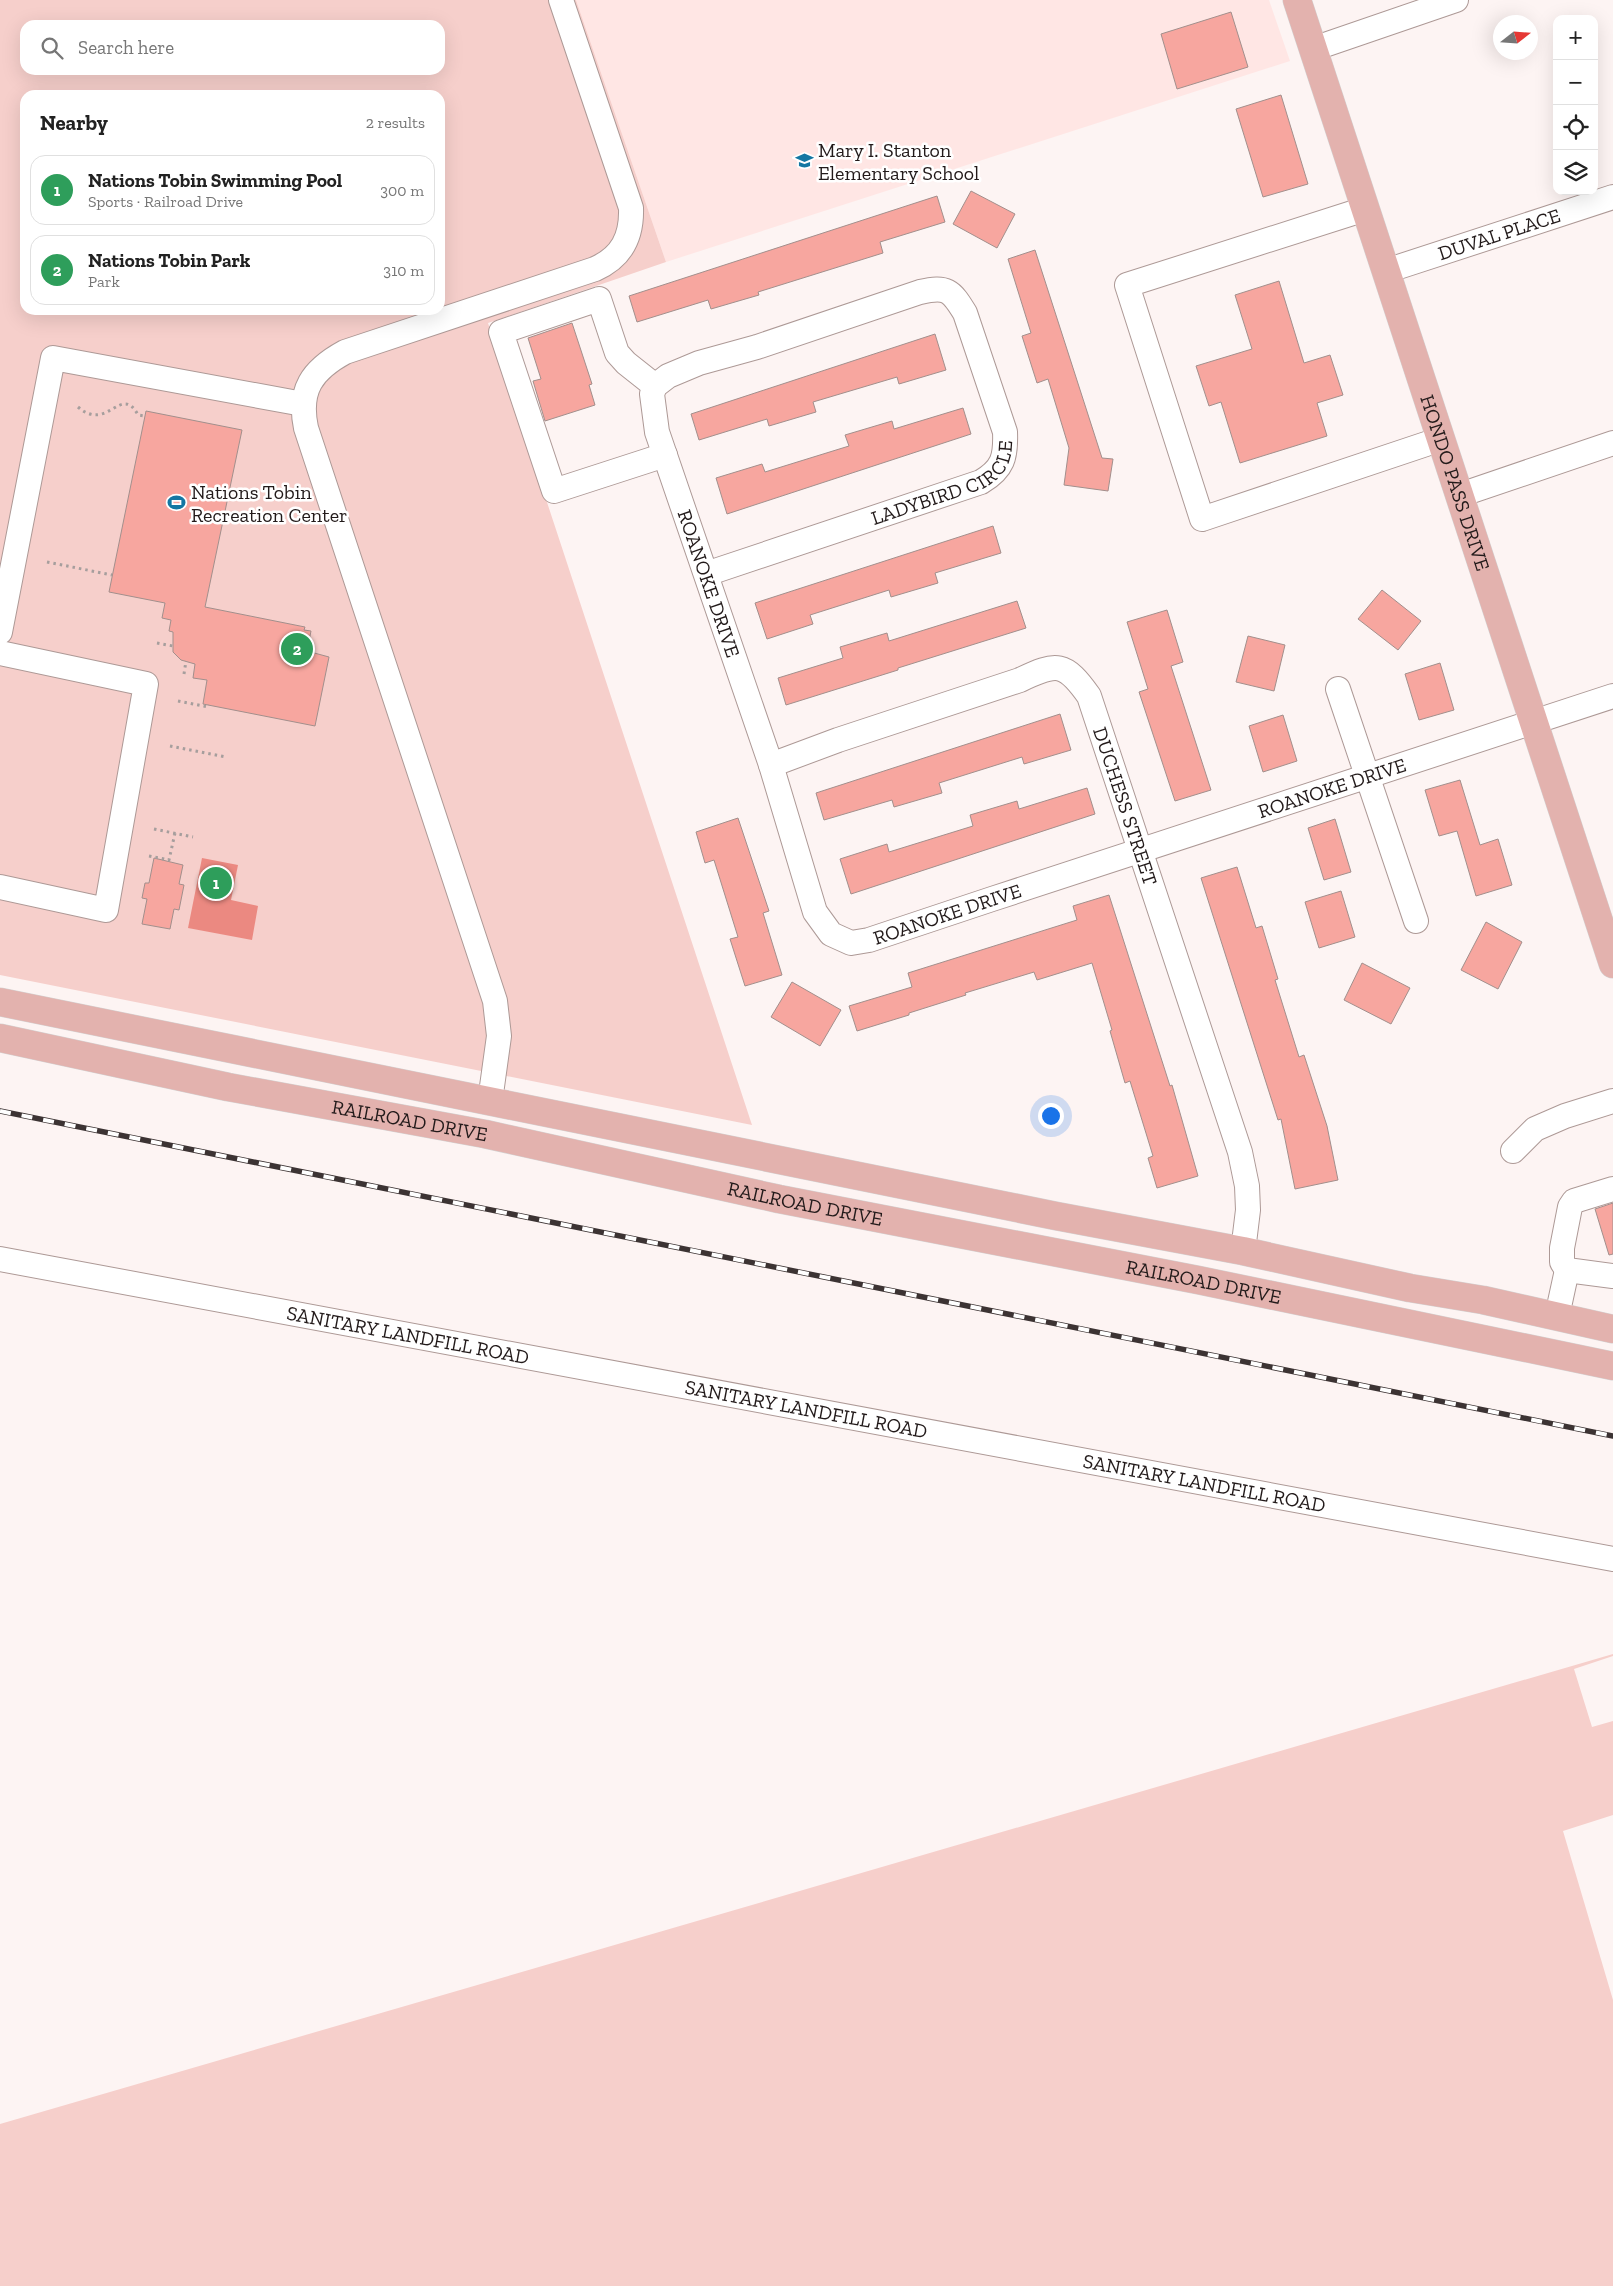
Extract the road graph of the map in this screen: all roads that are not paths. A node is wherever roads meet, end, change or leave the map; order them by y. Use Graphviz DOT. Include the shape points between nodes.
graph roads {
  1 [pos="561,0"];
  2 [pos="1297,0"];
  3 [pos="1456,0"];
  4 [pos="1313,49"];
  5 [pos="1613,197"];
  6 [pos="1366,209"];
  7 [pos="1386,271"];
  8 [pos="655,386"];
  9 [pos="303,404"];
  10 [pos="1442,439"];
  11 [pos="1613,443"];
  12 [pos="665,455"];
  13 [pos="1460,495"];
  14 [pos="706,574"];
  15 [pos="0,632"];
  16 [pos="0,653"];
  17 [pos="1338,689"];
  18 [pos="1613,696"];
  19 [pos="1534,722"];
  20 [pos="771,765"];
  21 [pos="1367,777"];
  22 [pos="1140,851"];
  23 [pos="0,888"];
  24 [pos="1416,921"];
  25 [pos="1612,954"];
  26 [pos="0,1002"];
  27 [pos="0,1038"];
  28 [pos="1613,1100"];
  29 [pos="490,1101"];
  30 [pos="485,1134"];
  31 [pos="1513,1151"];
  32 [pos="1613,1189"];
  33 [pos="1243,1251"];
  34 [pos="0,1258"];
  35 [pos="1567,1270"];
  36 [pos="1613,1276"];
  37 [pos="1557,1316"];
  38 [pos="1613,1329"];
  39 [pos="1613,1366"];
  40 [pos="1613,1559"];
  1 -- 9 [label="street" via="631,208 630,229 623,248 611,260 594,269 345,352 314,376 305,391"];
  2 -- 4 [label="main road, HONDO PASS DRIVE"];
  3 -- 4 [label="street"];
  4 -- 6 [label="main road, HONDO PASS DRIVE"];
  5 -- 7 [label="street, DUVAL PLACE"];
  6 -- 7 [label="main road, HONDO PASS DRIVE"];
  6 -- 10 [label="street" via="1127,285 1202,519"];
  7 -- 10 [label="main road, HONDO PASS DRIVE"];
  8 -- 12 [label="street, ROANOKE DRIVE" via="652,404"];
  8 -- 12 [label="street" via="617,353 599,299 501,332 554,491"];
  8 -- 14 [label="street, LADYBIRD CIRCLE" via="668,376 699,363 920,292 945,289 965,313 1004,432 1006,447 1001,466 981,482"];
  9 -- 15 [label="street" via="52,358"];
  9 -- 29 [label="street" via="310,437 495,1001 499,1036"];
  10 -- 13 [label="main road, HONDO PASS DRIVE"];
  11 -- 13 [label="street"];
  12 -- 14 [label="street, ROANOKE DRIVE"];
  13 -- 19 [label="main road, HONDO PASS DRIVE"];
  14 -- 20 [label="street, ROANOKE DRIVE"];
  16 -- 23 [label="street" via="146,684 106,910"];
  17 -- 21 [label="street"];
  18 -- 19 [label="street, ROANOKE DRIVE"];
  19 -- 21 [label="street, ROANOKE DRIVE"];
  19 -- 25 [label="main road, HONDO PASS DRIVE"];
  20 -- 22 [label="street, ROANOKE DRIVE" via="815,912 831,934 851,943 869,940"];
  20 -- 22 [label="street, DUCHESS STREET" via="1057,667 1076,677 1089,696"];
  21 -- 22 [label="street, ROANOKE DRIVE"];
  21 -- 24 [label="street"];
  22 -- 33 [label="street, DUCHESS STREET" via="1240,1152 1248,1210"];
  26 -- 29 [label="main road, RAILROAD DRIVE"];
  27 -- 30 [label="main road, RAILROAD DRIVE" via="228,1087"];
  28 -- 31 [label="street" via="1535,1129"];
  29 -- 30 [label="main road"];
  29 -- 33 [label="main road, RAILROAD DRIVE" via="1074,1220"];
  30 -- 39 [label="main road, RAILROAD DRIVE" via="779,1199 1198,1280"];
  32 -- 35 [label="street" via="1574,1201 1570,1207 1562,1248 1562,1262"];
  33 -- 37 [label="main road, RAILROAD DRIVE"];
  34 -- 40 [label="street, SANITARY LANDFILL ROAD"];
  35 -- 36 [label="street"];
  35 -- 37 [label="street"];
  37 -- 38 [label="main road, RAILROAD DRIVE"];
}
